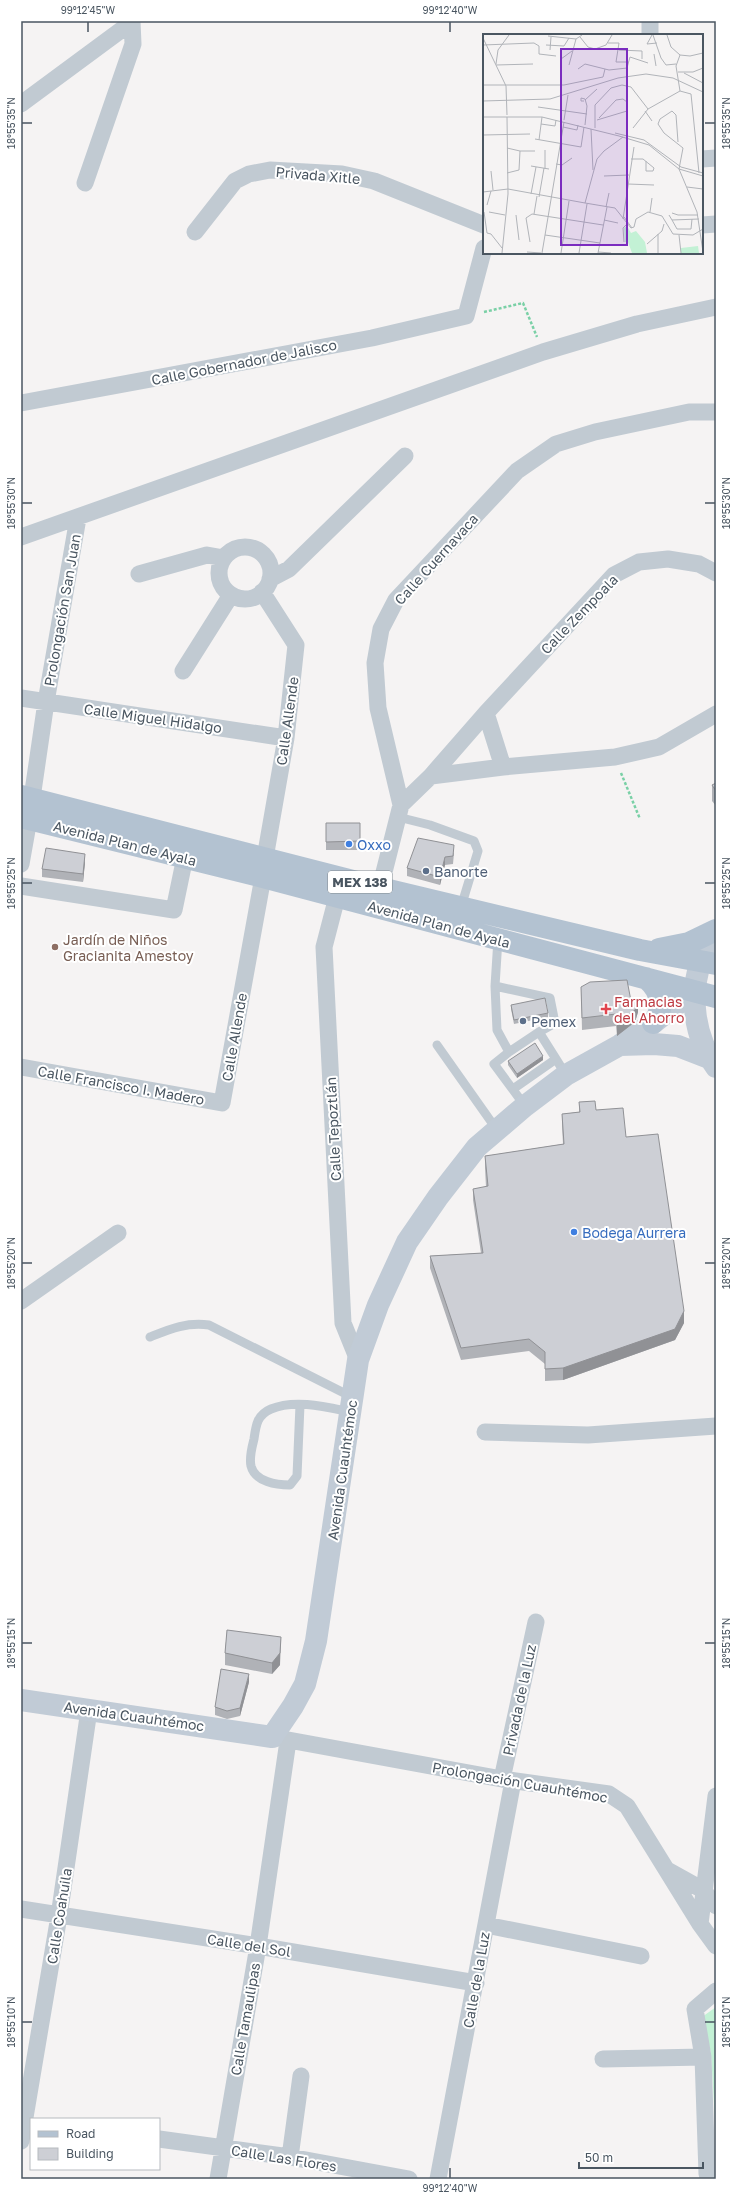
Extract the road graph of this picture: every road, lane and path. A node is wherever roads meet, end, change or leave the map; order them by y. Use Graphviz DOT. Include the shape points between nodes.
graph roads {
  1 [pos="132,21"];
  2 [pos="650,21"];
  3 [pos="650,34"];
  4 [pos="21,104"];
  5 [pos="716,158"];
  6 [pos="703,159"];
  7 [pos="85,183"];
  8 [pos="716,224"];
  9 [pos="483,225"];
  10 [pos="703,225"];
  11 [pos="195,232"];
  12 [pos="483,252"];
  13 [pos="716,308"];
  14 [pos="466,316"];
  15 [pos="543,352"];
  16 [pos="21,403"];
  17 [pos="716,412"];
  18 [pos="405,456"];
  19 [pos="78,518"];
  20 [pos="21,537"];
  21 [pos="224,558"];
  22 [pos="716,573"];
  23 [pos="139,574"];
  24 [pos="266,586"];
  25 [pos="231,595"];
  26 [pos="183,671"];
  27 [pos="21,698"];
  28 [pos="46,702"];
  29 [pos="486,713"];
  30 [pos="716,714"];
  31 [pos="286,738"];
  32 [pos="615,757"];
  33 [pos="503,767"];
  34 [pos="431,776"];
  35 [pos="27,797"];
  36 [pos="400,811"];
  37 [pos="25,818"];
  38 [pos="640,819"];
  39 [pos="185,857"];
  40 [pos="21,864"];
  41 [pos="264,868"];
  42 [pos="21,886"];
  43 [pos="380,888"];
  44 [pos="337,897"];
  45 [pos="461,907"];
  46 [pos="716,930"];
  47 [pos="716,934"];
  48 [pos="498,939"];
  49 [pos="640,950"];
  50 [pos="709,962"];
  51 [pos="646,978"];
  52 [pos="496,986"];
  53 [pos="694,991"];
  54 [pos="716,997"];
  55 [pos="654,1023"];
  56 [pos="540,1032"];
  57 [pos="437,1045"];
  58 [pos="620,1045"];
  59 [pos="509,1052"];
  60 [pos="713,1062"];
  61 [pos="21,1067"];
  62 [pos="561,1067"];
  63 [pos="519,1098"];
  64 [pos="222,1102"];
  65 [pos="497,1130"];
  66 [pos="118,1233"];
  67 [pos="21,1300"];
  68 [pos="150,1337"];
  69 [pos="358,1360"];
  70 [pos="351,1404"];
  71 [pos="300,1405"];
  72 [pos="716,1426"];
  73 [pos="484,1432"];
  74 [pos="536,1622"];
  75 [pos="21,1700"];
  76 [pos="89,1710"];
  77 [pos="280,1739"];
  78 [pos="508,1780"];
  79 [pos="716,1796"];
  80 [pos="665,1869"];
  81 [pos="703,1890"];
  82 [pos="716,1906"];
  83 [pos="21,1909"];
  84 [pos="59,1916"];
  85 [pos="700,1924"];
  86 [pos="486,1925"];
  87 [pos="258,1946"];
  88 [pos="716,1946"];
  89 [pos="642,1956"];
  90 [pos="476,1983"];
  91 [pos="716,1991"];
  92 [pos="703,2057"];
  93 [pos="603,2059"];
  94 [pos="301,2076"];
  95 [pos="25,2121"];
  96 [pos="160,2140"];
  97 [pos="21,2141"];
  98 [pos="223,2148"];
  99 [pos="290,2157"];
  100 [pos="707,2174"];
  101 [pos="218,2179"];
  102 [pos="409,2179"];
  103 [pos="438,2179"];
  1 -- 4 [label="street"];
  1 -- 7 [label="street" via="133,44"];
  2 -- 3 [label="street"];
  5 -- 6 [label="street"];
  8 -- 10 [label="street"];
  9 -- 11 [label="street, Privada Xitle" via="374,180 342,174 270,170 235,180"];
  12 -- 14 [label="street"];
  13 -- 15 [label="street" via="636,324"];
  14 -- 15 [label="path" via="523,303"];
  14 -- 16 [label="street, Calle Gobernador de Jalisco" via="372,338"];
  15 -- 19 [label="street" via="427,391"];
  17 -- 36 [label="street, Calle Cuernavaca" via="689,412 595,432 556,444 517,471 396,600 382,628 375,663 378,708"];
  18 -- 24 [label="street" via="289,569"];
  19 -- 20 [label="street"];
  19 -- 28 [label="street, Prolongación San Juan"];
  21 -- 23 [label="street" via="207,556"];
  21 -- 24 [label="street" via="231,551 241,548 251,548 260,552 270,569"];
  21 -- 25 [label="street" via="219,568 219,578 223,588"];
  22 -- 29 [label="street, Calle Zempoala" via="699,564 668,559 639,562 614,576"];
  24 -- 25 [label="street" via="253,598 242,599"];
  24 -- 31 [label="street, Calle Allende" via="296,645"];
  25 -- 26 [label="street"];
  27 -- 28 [label="street, Calle Miguel Hidalgo"];
  28 -- 31 [label="street, Calle Miguel Hidalgo"];
  28 -- 35 [label="street, Prolongación San Juan"];
  29 -- 33 [label="street"];
  29 -- 34 [label="street, Calle Zempoala"];
  30 -- 32 [label="street" via="659,747"];
  31 -- 41 [label="street, Calle Allende"];
  32 -- 33 [label="street"];
  32 -- 38 [label="path"];
  33 -- 34 [label="street"];
  34 -- 36 [label="street, Calle Zempoala"];
  35 -- 41 [label="main road, Avenida Plan de Ayala / MEX 138"];
  36 -- 43 [label="street, Calle Cuernavaca"];
  36 -- 45 [label="lane" via="474,841 478,851"];
  37 -- 39 [label="main road, Avenida Plan de Ayala / MEX 138"];
  37 -- 40 [label="street"];
  39 -- 41 [label="main road, Avenida Plan de Ayala / MEX 138"];
  39 -- 42 [label="street" via="174,910"];
  41 -- 43 [label="main road, Avenida Plan de Ayala / MEX 138"];
  41 -- 44 [label="main road, Avenida Plan de Ayala / MEX 138"];
  41 -- 64 [label="street, Calle Allende"];
  43 -- 45 [label="main road, Avenida Plan de Ayala / MEX 138"];
  44 -- 48 [label="main road, Avenida Plan de Ayala / MEX 138"];
  44 -- 69 [label="street, Calle Tepoztlán" via="324,947 343,1324"];
  45 -- 49 [label="main road, Avenida Plan de Ayala / MEX 138"];
  46 -- 49 [label="main road" via="673,947"];
  47 -- 50 [label="main road"];
  48 -- 51 [label="main road, Avenida Plan de Ayala / MEX 138"];
  48 -- 52 [label="lane"];
  49 -- 50 [label="main road, Avenida Plan de Ayala / MEX 138"];
  50 -- 53 [label="main road"];
  51 -- 53 [label="main road, Avenida Plan de Ayala / MEX 138"];
  51 -- 55 [label="main road" via="658,991 661,999 661,1008"];
  52 -- 56 [label="lane" via="550,998 555,1023"];
  52 -- 59 [label="lane" via="496,1030"];
  53 -- 54 [label="main road, Avenida Plan de Ayala / MEX 138"];
  53 -- 55 [label="main road, Avenida Cuauhtémoc"];
  53 -- 60 [label="main road" via="696,1024"];
  55 -- 58 [label="main road, Avenida Cuauhtémoc"];
  56 -- 59 [label="lane"];
  56 -- 62 [label="lane"];
  57 -- 65 [label="lane"];
  58 -- 60 [label="main road, Avenida Cuauhtémoc" via="678,1046"];
  58 -- 62 [label="main road, Avenida Cuauhtémoc"];
  59 -- 63 [label="lane" via="494,1064"];
  61 -- 64 [label="street, Calle Francisco I. Madero"];
  62 -- 63 [label="main road, Avenida Cuauhtémoc"];
  63 -- 65 [label="main road, Avenida Cuauhtémoc"];
  65 -- 69 [label="main road, Avenida Cuauhtémoc" via="477,1147 407,1242 378,1305"];
  66 -- 67 [label="street"];
  68 -- 70 [label="lane" via="179,1325 209,1325"];
  69 -- 70 [label="main road, Avenida Cuauhtémoc"];
  70 -- 71 [label="lane"];
  70 -- 77 [label="main road, Avenida Cuauhtémoc" via="316,1641 306,1684"];
  71 -- 71 [label="lane" via="297,1476 290,1485 265,1481 251,1467 250,1458 257,1421 270,1409 282,1405"];
  72 -- 73 [label="street" via="588,1434"];
  74 -- 78 [label="street, Privada de la Luz"];
  75 -- 76 [label="main road, Avenida Cuauhtémoc"];
  76 -- 77 [label="main road, Avenida Cuauhtémoc"];
  76 -- 84 [label="street, Calle Coahuila"];
  77 -- 78 [label="street, Prolongación Cuauhtémoc"];
  77 -- 87 [label="street, Calle Tamaulipas"];
  78 -- 80 [label="street, Prolongación Cuauhtémoc" via="609,1794 627,1806"];
  78 -- 86 [label="street, Calle de la Luz"];
  79 -- 81 [label="street"];
  80 -- 81 [label="street"];
  80 -- 85 [label="street, Prolongación Cuauhtémoc"];
  81 -- 82 [label="street"];
  81 -- 85 [label="street"];
  83 -- 84 [label="street, Calle del Sol"];
  84 -- 87 [label="street, Calle del Sol"];
  84 -- 95 [label="street, Calle Coahuila"];
  85 -- 88 [label="street, Prolongación Cuauhtémoc"];
  86 -- 89 [label="street"];
  86 -- 90 [label="street, Calle de la Luz"];
  87 -- 90 [label="street, Calle del Sol"];
  87 -- 98 [label="street, Calle Tamaulipas"];
  90 -- 103 [label="street, Calle de la Luz"];
  91 -- 92 [label="street" via="695,2009"];
  92 -- 93 [label="street"];
  92 -- 100 [label="street"];
  94 -- 99 [label="street"];
  95 -- 97 [label="street, Calle Coahuila"];
  96 -- 98 [label="street, Calle Las Flores"];
  98 -- 99 [label="street, Calle Las Flores"];
  98 -- 101 [label="street, Calle Tamaulipas"];
  99 -- 102 [label="street, Calle Las Flores"];
}
